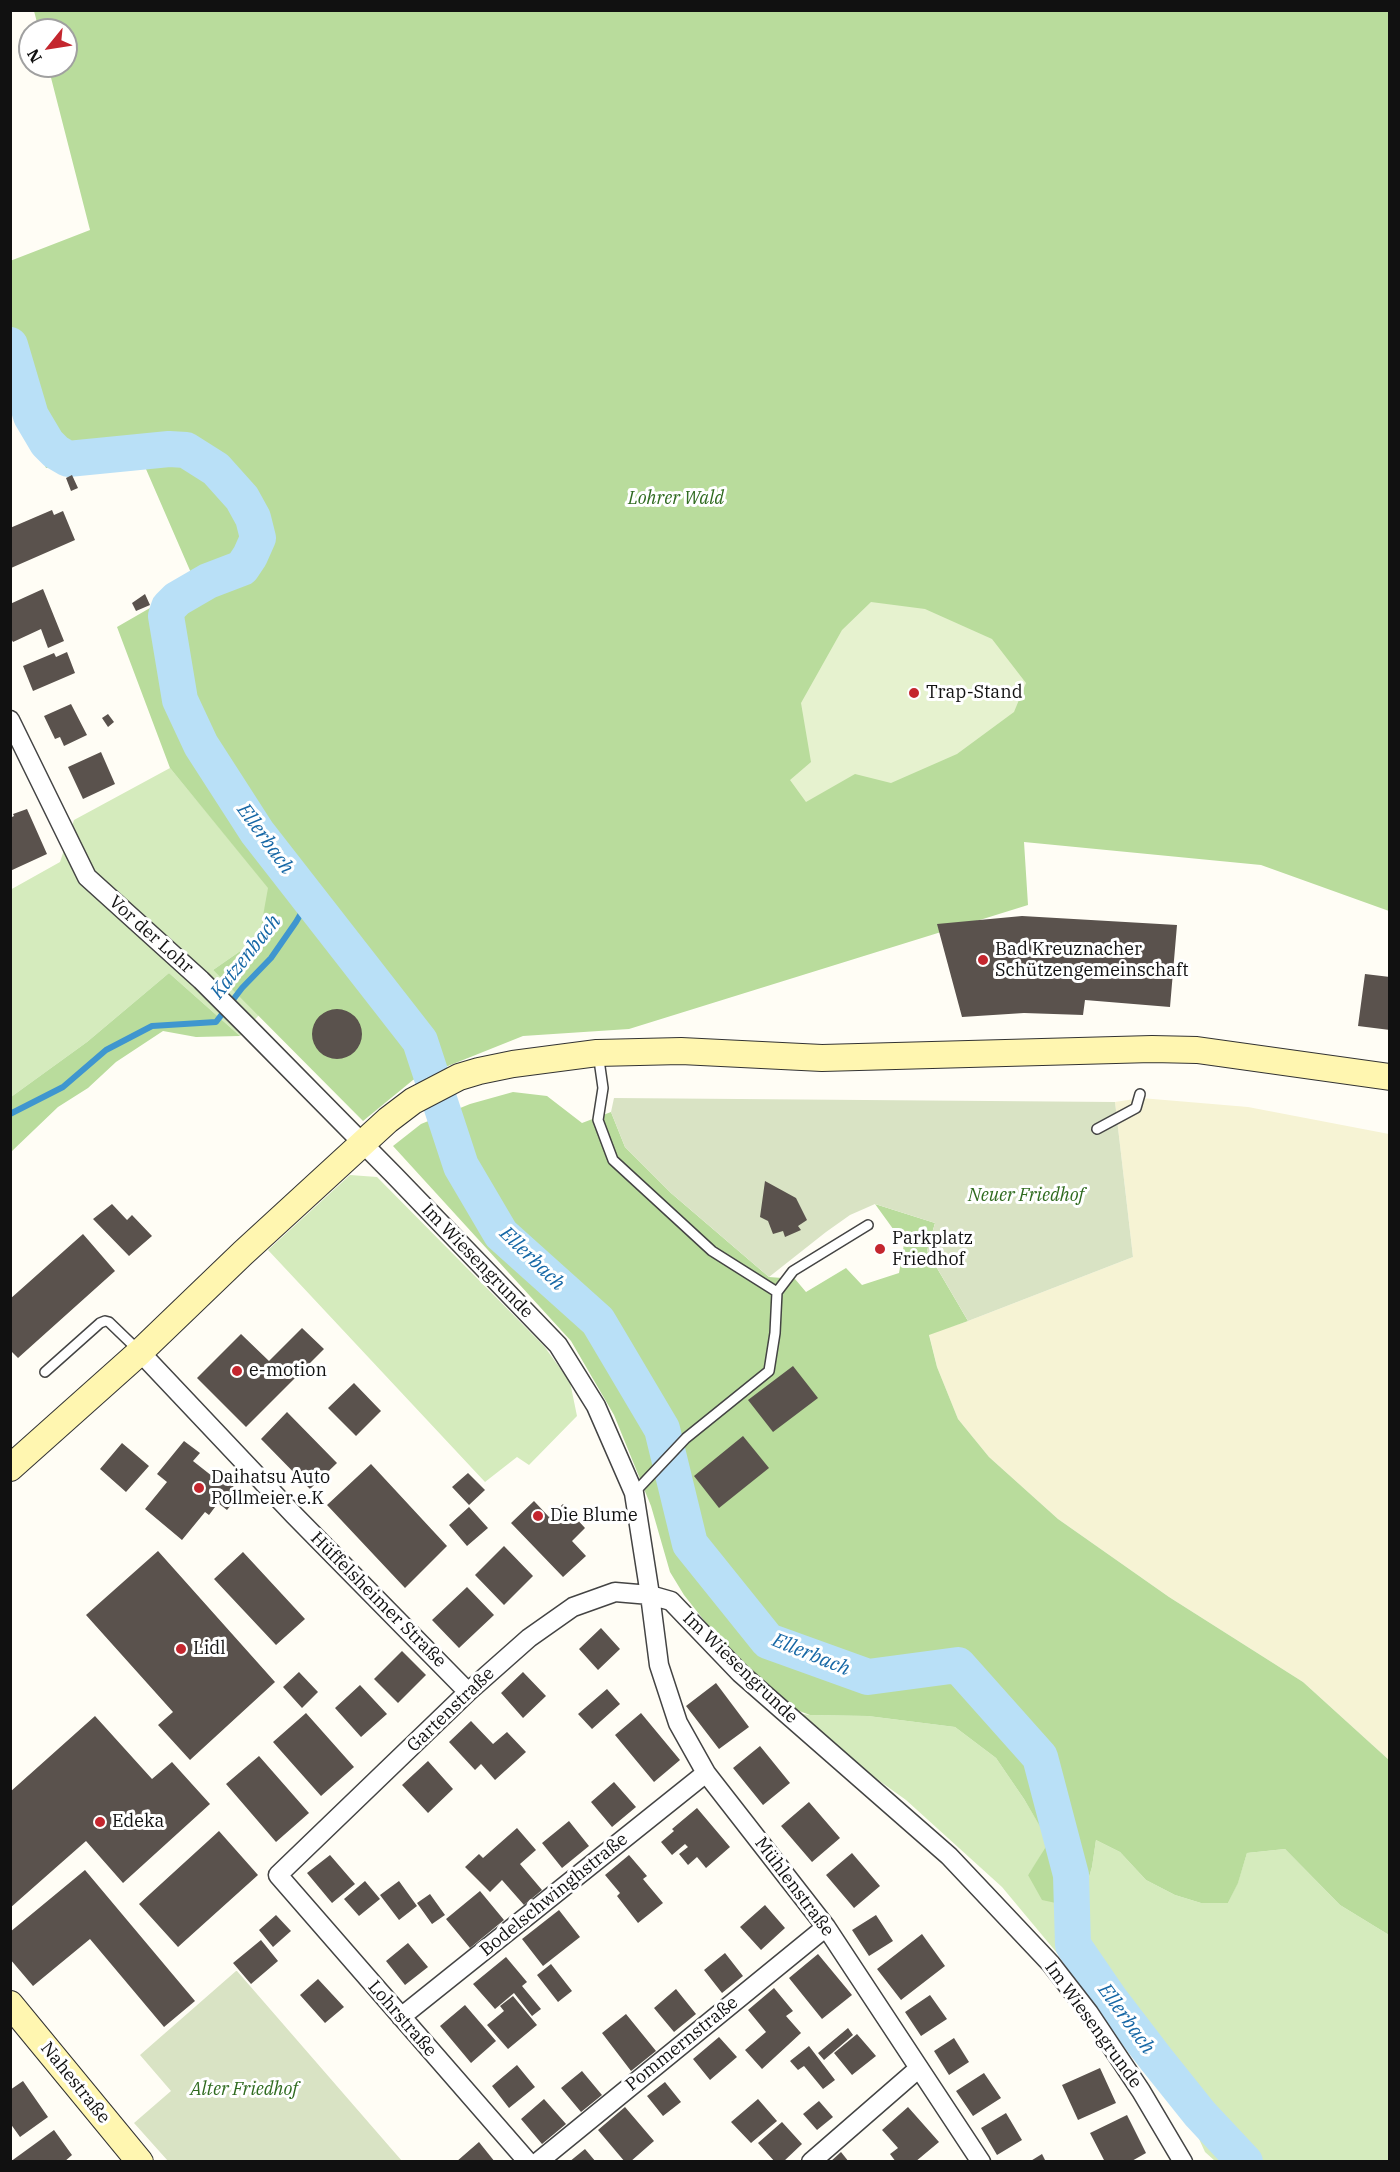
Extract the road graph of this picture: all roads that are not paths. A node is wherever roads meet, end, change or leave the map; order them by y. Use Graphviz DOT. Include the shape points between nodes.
graph roads {
  1 [pos="10,720"];
  2 [pos="597,1053"];
  3 [pos="1389,1077"];
  4 [pos="1140,1094"];
  5 [pos="1097,1128"];
  6 [pos="363,1143"];
  7 [pos="868,1225"];
  8 [pos="777,1292"];
  9 [pos="140,1352"];
  10 [pos="45,1372"];
  11 [pos="10,1468"];
  12 [pos="634,1493"];
  13 [pos="650,1595"];
  14 [pos="468,1692"];
  15 [pos="706,1773"];
  16 [pos="278,1875"];
  17 [pos="826,1927"];
  18 [pos="10,2004"];
  19 [pos="401,2017"];
  20 [pos="918,2069"];
  21 [pos="140,2162"];
  22 [pos="528,2162"];
  23 [pos="538,2162"];
  24 [pos="811,2162"];
  25 [pos="981,2162"];
  26 [pos="1183,2162"];
  1 -- 6 [label="street, Vor der Lohr" via="87,877 201,980"];
  2 -- 3 [label="main road" via="822,1058 1186,1050"];
  2 -- 6 [label="main road" via="513,1064 459,1077 413,1101"];
  2 -- 8 [label="lane" via="603,1088 598,1120 613,1160 712,1251"];
  4 -- 5 [label="lane" via="1136,1108"];
  6 -- 9 [label="main road"];
  6 -- 12 [label="street, Im Wiesengrunde" via="558,1346 596,1407"];
  7 -- 8 [label="lane" via="793,1271"];
  8 -- 12 [label="lane" via="776,1333 769,1371 686,1438"];
  9 -- 10 [label="lane" via="105,1321"];
  9 -- 11 [label="main road"];
  9 -- 14 [label="street, Hüffelsheimer Straße"];
  12 -- 13 [label="street, Im Wiesengrunde"];
  13 -- 14 [label="street, Gartenstraße" via="615,1592 573,1607 529,1638"];
  13 -- 15 [label="street, Mühlenstraße" via="659,1665 678,1723"];
  13 -- 26 [label="street, Im Wiesengrunde" via="671,1601 740,1672 949,1856 1044,1956 1089,2013"];
  14 -- 16 [label="street, Gartenstraße"];
  15 -- 17 [label="street, Mühlenstraße"];
  15 -- 19 [label="street, Bodelschwinghstraße"];
  16 -- 19 [label="street, Lohrstraße"];
  17 -- 20 [label="street, Mühlenstraße"];
  17 -- 23 [label="street, Pommernstraße"];
  18 -- 21 [label="main road, Nahestraße"];
  19 -- 22 [label="street, Lohrstraße"];
  20 -- 24 [label="street"];
  20 -- 25 [label="street, Mühlenstraße"];
}
